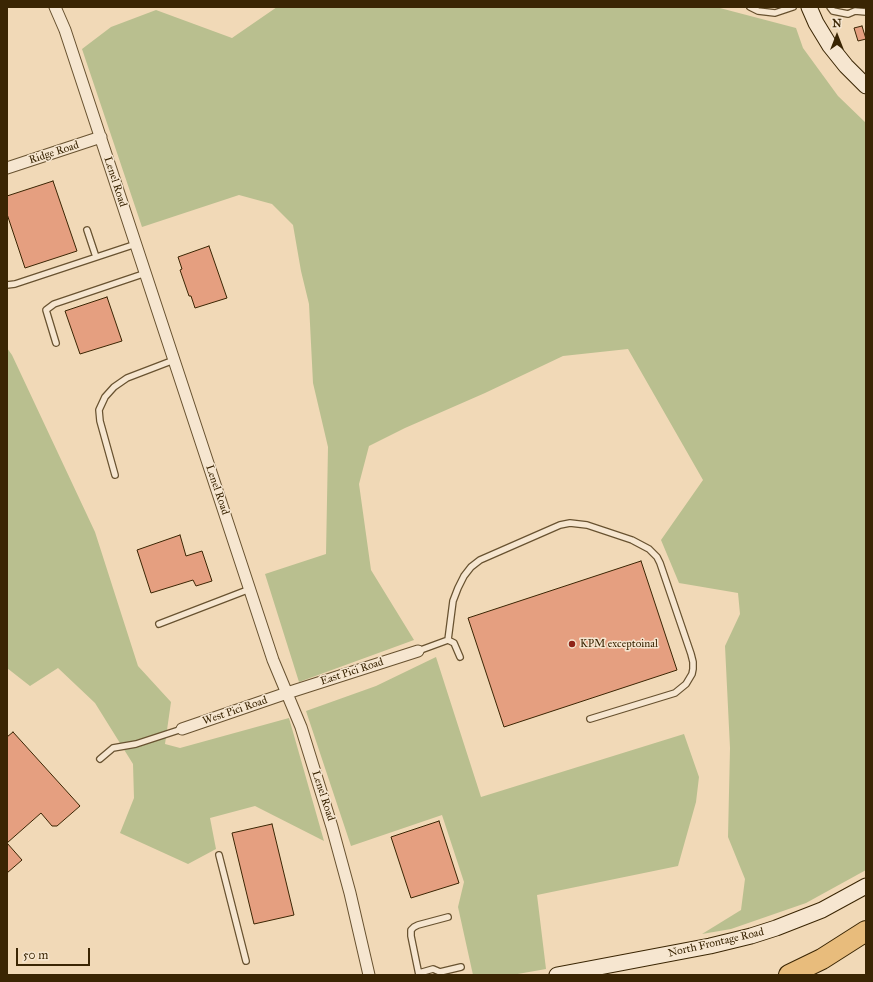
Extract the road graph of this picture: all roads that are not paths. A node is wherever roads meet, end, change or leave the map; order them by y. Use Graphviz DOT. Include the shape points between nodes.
graph roads {
  1 [pos="55,7"];
  2 [pos="750,7"];
  3 [pos="793,7"];
  4 [pos="810,7"];
  5 [pos="830,7"];
  6 [pos="866,12"];
  7 [pos="866,86"];
  8 [pos="101,137"];
  9 [pos="7,168"];
  10 [pos="87,230"];
  11 [pos="136,244"];
  12 [pos="96,257"];
  13 [pos="146,273"];
  14 [pos="7,285"];
  15 [pos="56,343"];
  16 [pos="174,360"];
  17 [pos="115,475"];
  18 [pos="250,589"];
  19 [pos="159,624"];
  20 [pos="448,640"];
  21 [pos="418,651"];
  22 [pos="460,657"];
  23 [pos="287,692"];
  24 [pos="590,719"];
  25 [pos="182,729"];
  26 [pos="100,759"];
  27 [pos="219,855"];
  28 [pos="866,886"];
  29 [pos="448,917"];
  30 [pos="866,931"];
  31 [pos="246,961"];
  32 [pos="462,967"];
  33 [pos="419,974"];
  34 [pos="369,975"];
  35 [pos="557,975"];
  36 [pos="789,975"];
  1 -- 8 [label="street, Lenel Road"];
  2 -- 3 [label="lane" via="775,13"];
  4 -- 7 [label="main road" via="830,46"];
  5 -- 6 [label="lane" via="833,11 848,14"];
  8 -- 9 [label="street, Ridge Road"];
  8 -- 11 [label="street, Lenel Road"];
  10 -- 12 [label="lane"];
  11 -- 12 [label="lane"];
  11 -- 13 [label="street, Lenel Road"];
  12 -- 14 [label="lane"];
  13 -- 15 [label="lane" via="54,304 46,310"];
  13 -- 16 [label="street, Lenel Road"];
  16 -- 17 [label="lane" via="127,378 105,397 99,410 100,421"];
  16 -- 18 [label="street, Lenel Road"];
  18 -- 19 [label="lane"];
  18 -- 23 [label="street, Lenel Road" via="273,660"];
  20 -- 21 [label="lane"];
  20 -- 22 [label="lane" via="454,643"];
  20 -- 24 [label="lane" via="458,588 468,572 480,560 570,523 587,525 643,545 653,552 660,562 691,654 692,674 686,684 675,693"];
  21 -- 23 [label="street, East Pici Road"];
  23 -- 25 [label="street, West Pici Road"];
  23 -- 34 [label="street, Lenel Road" via="301,727 332,827"];
  25 -- 26 [label="lane" via="136,744 113,748"];
  27 -- 31 [label="lane"];
  28 -- 35 [label="main road, North Frontage Road" via="822,910 751,936"];
  29 -- 33 [label="lane" via="418,925 411,930"];
  30 -- 36 [label="highway" via="822,959"];
  32 -- 33 [label="lane" via="440,972 433,969"];
}
